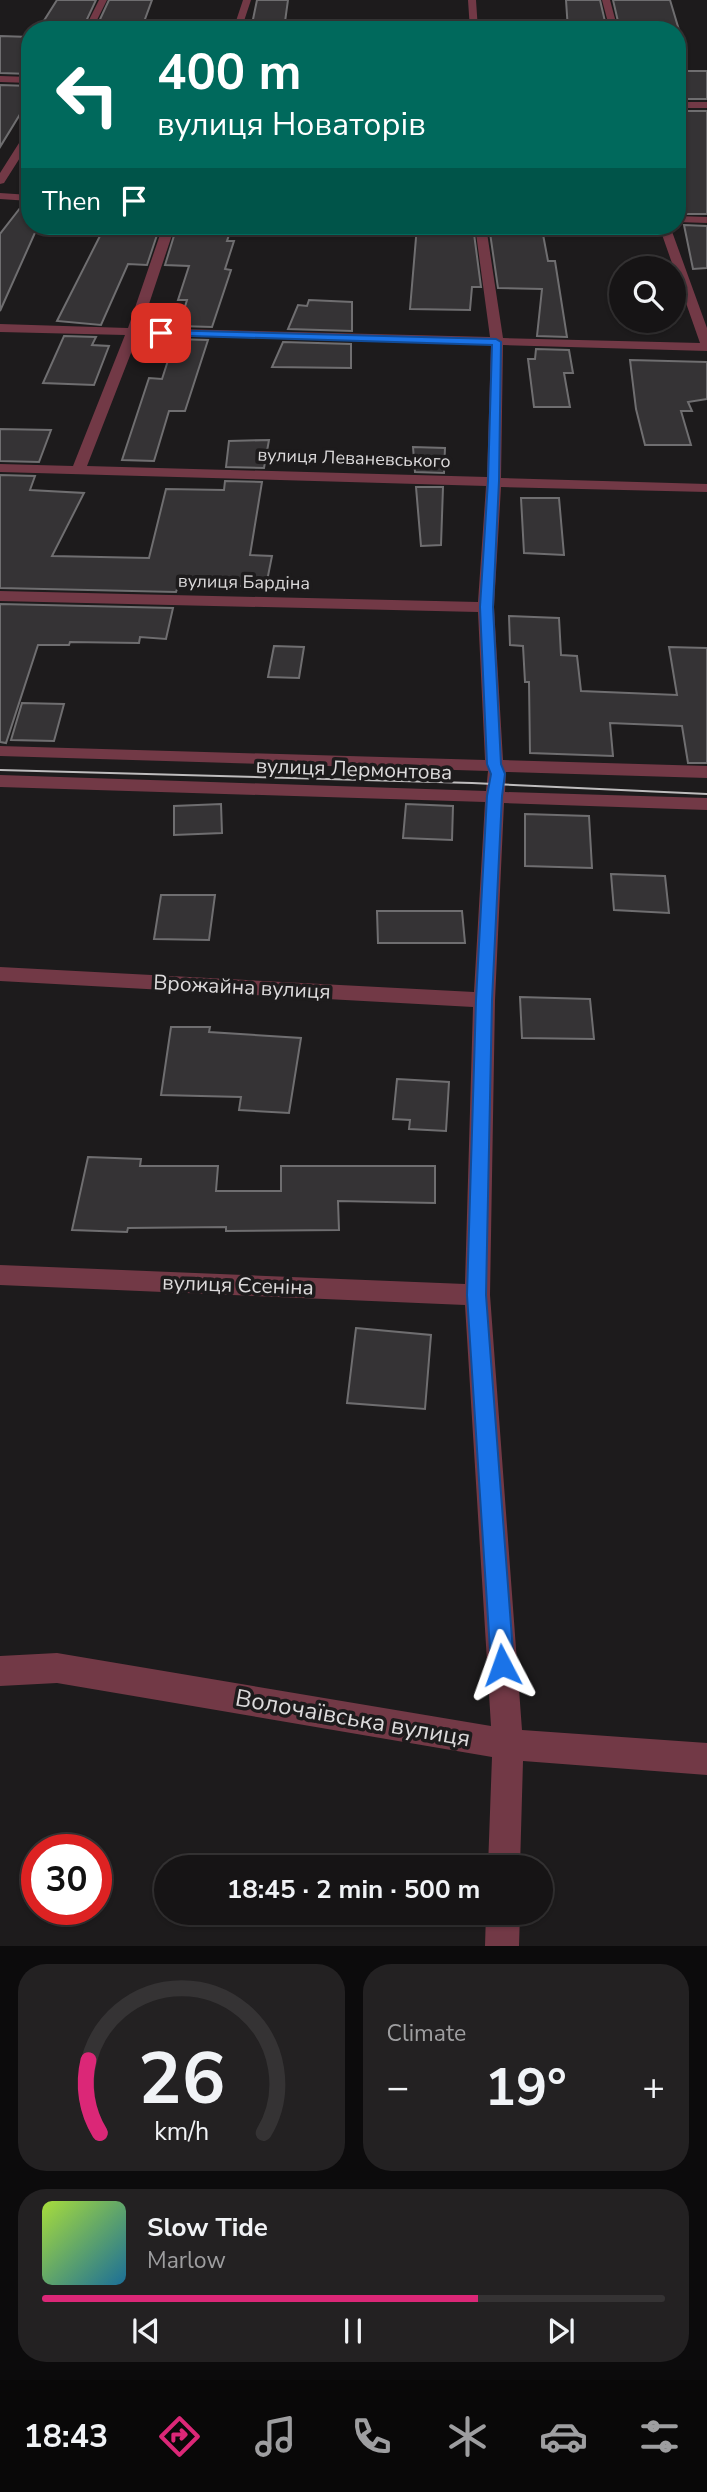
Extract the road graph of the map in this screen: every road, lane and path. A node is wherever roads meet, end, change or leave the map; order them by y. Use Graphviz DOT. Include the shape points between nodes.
graph roads {
  1 [pos="103,0"];
  2 [pos="247,0"];
  3 [pos="472,0"];
  4 [pos="606,0"];
  5 [pos="92,21"];
  6 [pos="240,21"];
  7 [pos="473,21"];
  8 [pos="612,21"];
  9 [pos="0,79"];
  10 [pos="21,80"];
  11 [pos="686,105"];
  12 [pos="707,105"];
  13 [pos="21,148"];
  14 [pos="0,181"];
  15 [pos="0,196"];
  16 [pos="21,197"];
  17 [pos="686,219"];
  18 [pos="707,220"];
  19 [pos="166,235"];
  20 [pos="482,235"];
  21 [pos="668,235"];
  22 [pos="0,328"];
  23 [pos="133,332"];
  24 [pos="496,342"];
  25 [pos="707,347"];
  26 [pos="0,468"];
  27 [pos="79,469"];
  28 [pos="494,481"];
  29 [pos="707,488"];
  30 [pos="0,596"];
  31 [pos="486,607"];
  32 [pos="0,751"];
  33 [pos="494,764"];
  34 [pos="707,772"];
  35 [pos="0,781"];
  36 [pos="495,796"];
  37 [pos="707,804"];
  38 [pos="0,974"];
  39 [pos="484,1000"];
  40 [pos="0,1275"];
  41 [pos="477,1295"];
  42 [pos="0,1671"];
  43 [pos="508,1744"];
  44 [pos="707,1759"];
  45 [pos="504,1855"];
  46 [pos="503,1925"];
  47 [pos="502,1946"];
  1 -- 5 [label="street"];
  2 -- 6 [label="street"];
  3 -- 7 [label="street"];
  4 -- 8 [label="street"];
  9 -- 10 [label="street"];
  11 -- 12 [label="street"];
  13 -- 14 [label="street"];
  15 -- 16 [label="street"];
  17 -- 18 [label="street"];
  19 -- 23 [label="street"];
  20 -- 24 [label="street"];
  21 -- 25 [label="street"];
  22 -- 23 [label="street"];
  23 -- 24 [label="street"];
  23 -- 27 [label="street"];
  24 -- 25 [label="street"];
  24 -- 28 [label="street"];
  26 -- 27 [label="street, вулиця Леваневського"];
  27 -- 28 [label="street, вулиця Леваневського"];
  28 -- 29 [label="street, вулиця Леваневського"];
  28 -- 31 [label="street"];
  30 -- 31 [label="street, вулиця Бардіна"];
  31 -- 33 [label="street"];
  32 -- 33 [label="street, вулиця Лермонтова"];
  33 -- 34 [label="street, вулиця Лермонтова"];
  33 -- 36 [label="street" via="498,774"];
  35 -- 36 [label="street, вулиця Лермонтова"];
  36 -- 37 [label="street, вулиця Лермонтова"];
  36 -- 39 [label="street"];
  38 -- 39 [label="street, Врожайна вулиця"];
  39 -- 41 [label="street"];
  40 -- 41 [label="street, вулиця Єсеніна"];
  41 -- 43 [label="street"];
  42 -- 43 [label="street, Волочаївська вулиця" via="57,1668"];
  43 -- 44 [label="street, Волочаївська вулиця"];
  43 -- 45 [label="street"];
  46 -- 47 [label="street"];
}
